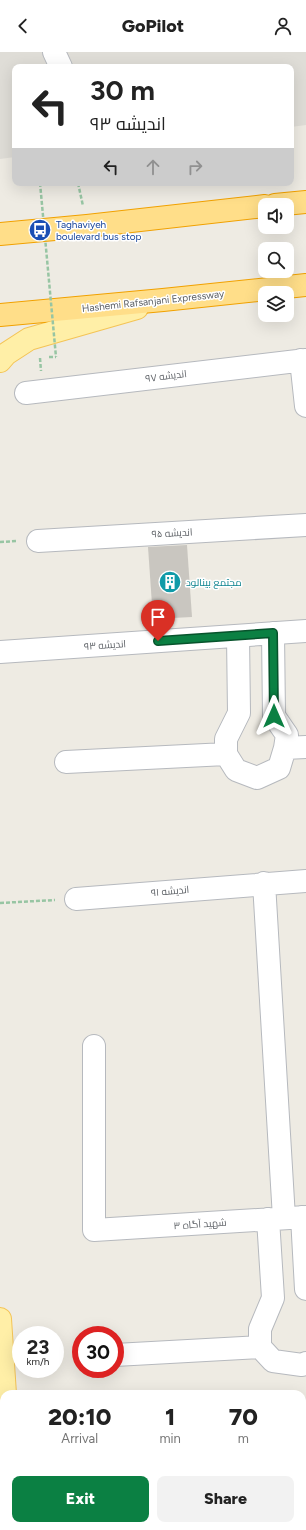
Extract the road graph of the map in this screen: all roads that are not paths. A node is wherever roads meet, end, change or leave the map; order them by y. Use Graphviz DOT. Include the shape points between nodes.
graph roads {
  1 [pos="54,52"];
  2 [pos="60,64"];
  3 [pos="306,202"];
  4 [pos="294,203"];
  5 [pos="258,207"];
  6 [pos="0,234"];
  7 [pos="306,285"];
  8 [pos="163,300"];
  9 [pos="0,316"];
  10 [pos="303,360"];
  11 [pos="0,361"];
  12 [pos="26,393"];
  13 [pos="306,406"];
  14 [pos="306,525"];
  15 [pos="38,541"];
  16 [pos="306,631"];
  17 [pos="273,633"];
  18 [pos="238,636"];
  19 [pos="0,652"];
  20 [pos="296,748"];
  21 [pos="226,754"];
  22 [pos="66,762"];
  23 [pos="306,881"];
  24 [pos="264,883"];
  25 [pos="76,899"];
  26 [pos="94,1046"];
  27 [pos="290,1218"];
  28 [pos="306,1289"];
  29 [pos="0,1319"];
  30 [pos="260,1347"];
  31 [pos="124,1355"];
  32 [pos="306,1362"];
  33 [pos="3,1390"];
  1 -- 2 [label="street"];
  3 -- 4 [label="highway"];
  5 -- 6 [label="highway"];
  7 -- 8 [label="highway, Hashemi Rafsanjani Expressway"];
  8 -- 9 [label="highway, Hashemi Rafsanjani Expressway"];
  8 -- 11 [label="main road" via="29,339"];
  10 -- 12 [label="street, اندیشه ۹۷"];
  10 -- 13 [label="street"];
  14 -- 15 [label="street, اندیشه ۹۵"];
  16 -- 17 [label="street, اندیشه ۹۳"];
  17 -- 18 [label="street, اندیشه ۹۳"];
  17 -- 20 [label="street" via="274,716"];
  18 -- 19 [label="street, اندیشه ۹۳"];
  18 -- 21 [label="street" via="239,714 226,739"];
  20 -- 21 [label="street" via="279,768 257,778 236,770"];
  21 -- 22 [label="street"];
  23 -- 24 [label="street, اندیشه ۹۱"];
  24 -- 25 [label="street, اندیشه ۹۱"];
  24 -- 27 [label="street"];
  26 -- 27 [label="street, شهید آگاه ۳" via="94,1230"];
  27 -- 28 [label="street"];
  27 -- 30 [label="street" via="273,1298 260,1329"];
  29 -- 33 [label="main road"];
  30 -- 31 [label="street"];
  30 -- 32 [label="street" via="273,1361 302,1365"];
}
